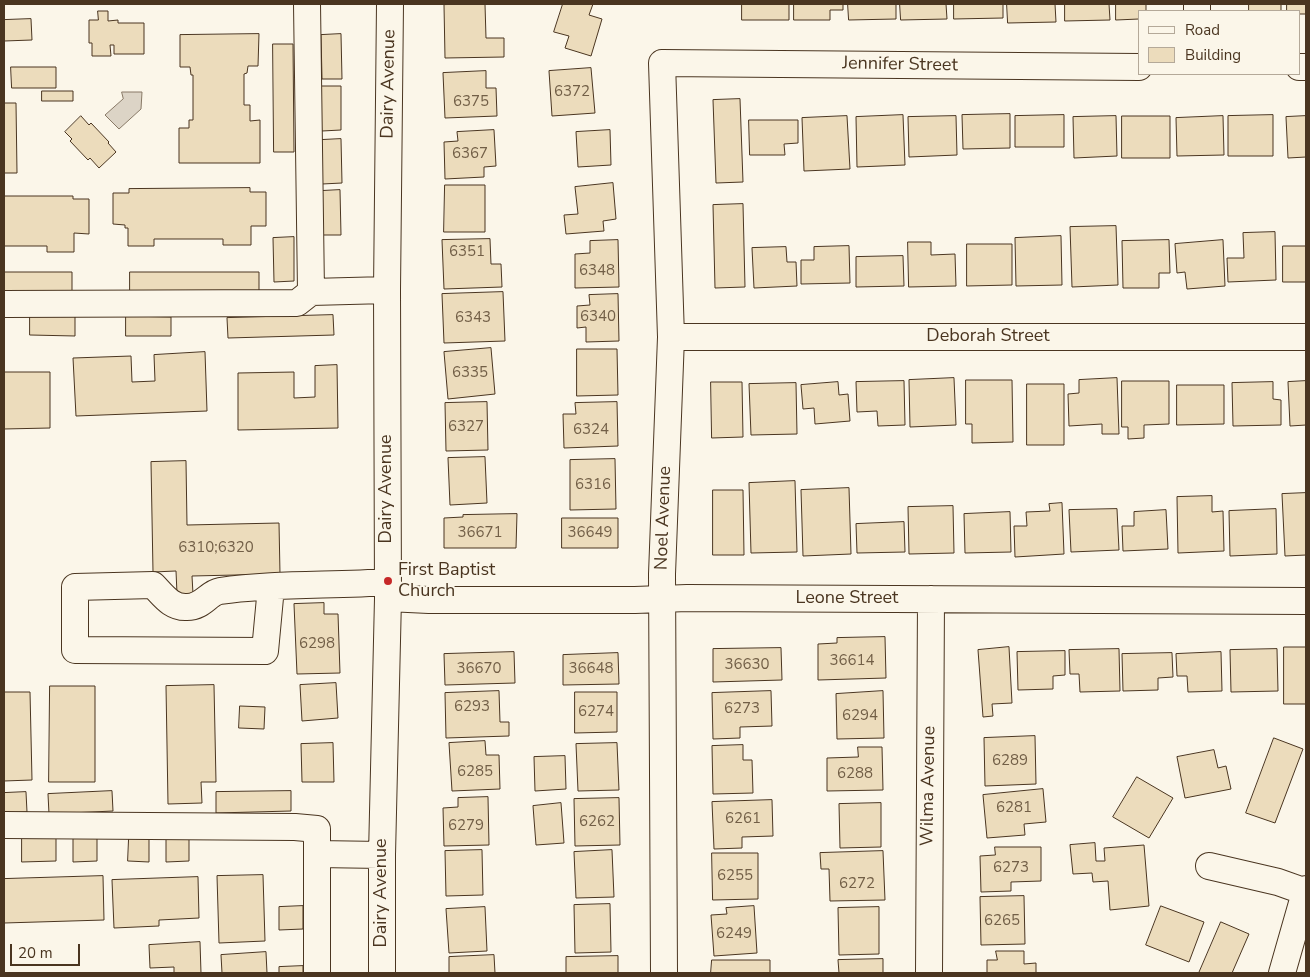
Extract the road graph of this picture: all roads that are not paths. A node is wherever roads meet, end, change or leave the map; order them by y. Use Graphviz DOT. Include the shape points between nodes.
graph roads {
  1 [pos="307,4"];
  2 [pos="390,4"];
  3 [pos="662,63"];
  4 [pos="1138,67"];
  5 [pos="387,290"];
  6 [pos="311,292"];
  7 [pos="4,304"];
  8 [pos="671,337"];
  9 [pos="1306,337"];
  10 [pos="271,587"];
  11 [pos="388,590"];
  12 [pos="662,599"];
  13 [pos="931,599"];
  14 [pos="1306,602"];
  15 [pos="4,824"];
  16 [pos="316,854"];
  17 [pos="382,855"];
  18 [pos="1209,866"];
  19 [pos="1306,891"];
  20 [pos="317,973"];
  21 [pos="382,973"];
  22 [pos="664,973"];
  23 [pos="929,973"];
  24 [pos="1282,973"];
  1 -- 6 [label="street"];
  2 -- 5 [label="street, Dairy Avenue"];
  3 -- 4 [label="street, Jennifer Street"];
  3 -- 8 [label="street, Noel Avenue"];
  5 -- 6 [label="street"];
  5 -- 11 [label="street, Dairy Avenue"];
  6 -- 7 [label="street" via="297,303"];
  8 -- 9 [label="street, Deborah Street"];
  8 -- 12 [label="street, Noel Avenue"];
  10 -- 10 [label="street, Leone Street" via="265,651 75,650 75,587 153,585 172,604 186,608 200,605 217,592"];
  10 -- 11 [label="street, Leone Street"];
  11 -- 12 [label="street, Leone Street" via="430,600"];
  11 -- 17 [label="street, Dairy Avenue"];
  12 -- 13 [label="street, Leone Street"];
  12 -- 22 [label="street, Noel Avenue"];
  13 -- 14 [label="street, Leone Street"];
  13 -- 23 [label="street, Wilma Avenue"];
  15 -- 16 [label="street" via="317,828"];
  16 -- 17 [label="street"];
  16 -- 20 [label="street"];
  17 -- 21 [label="street, Dairy Avenue"];
  18 -- 19 [label="street"];
  19 -- 24 [label="street"];
}
